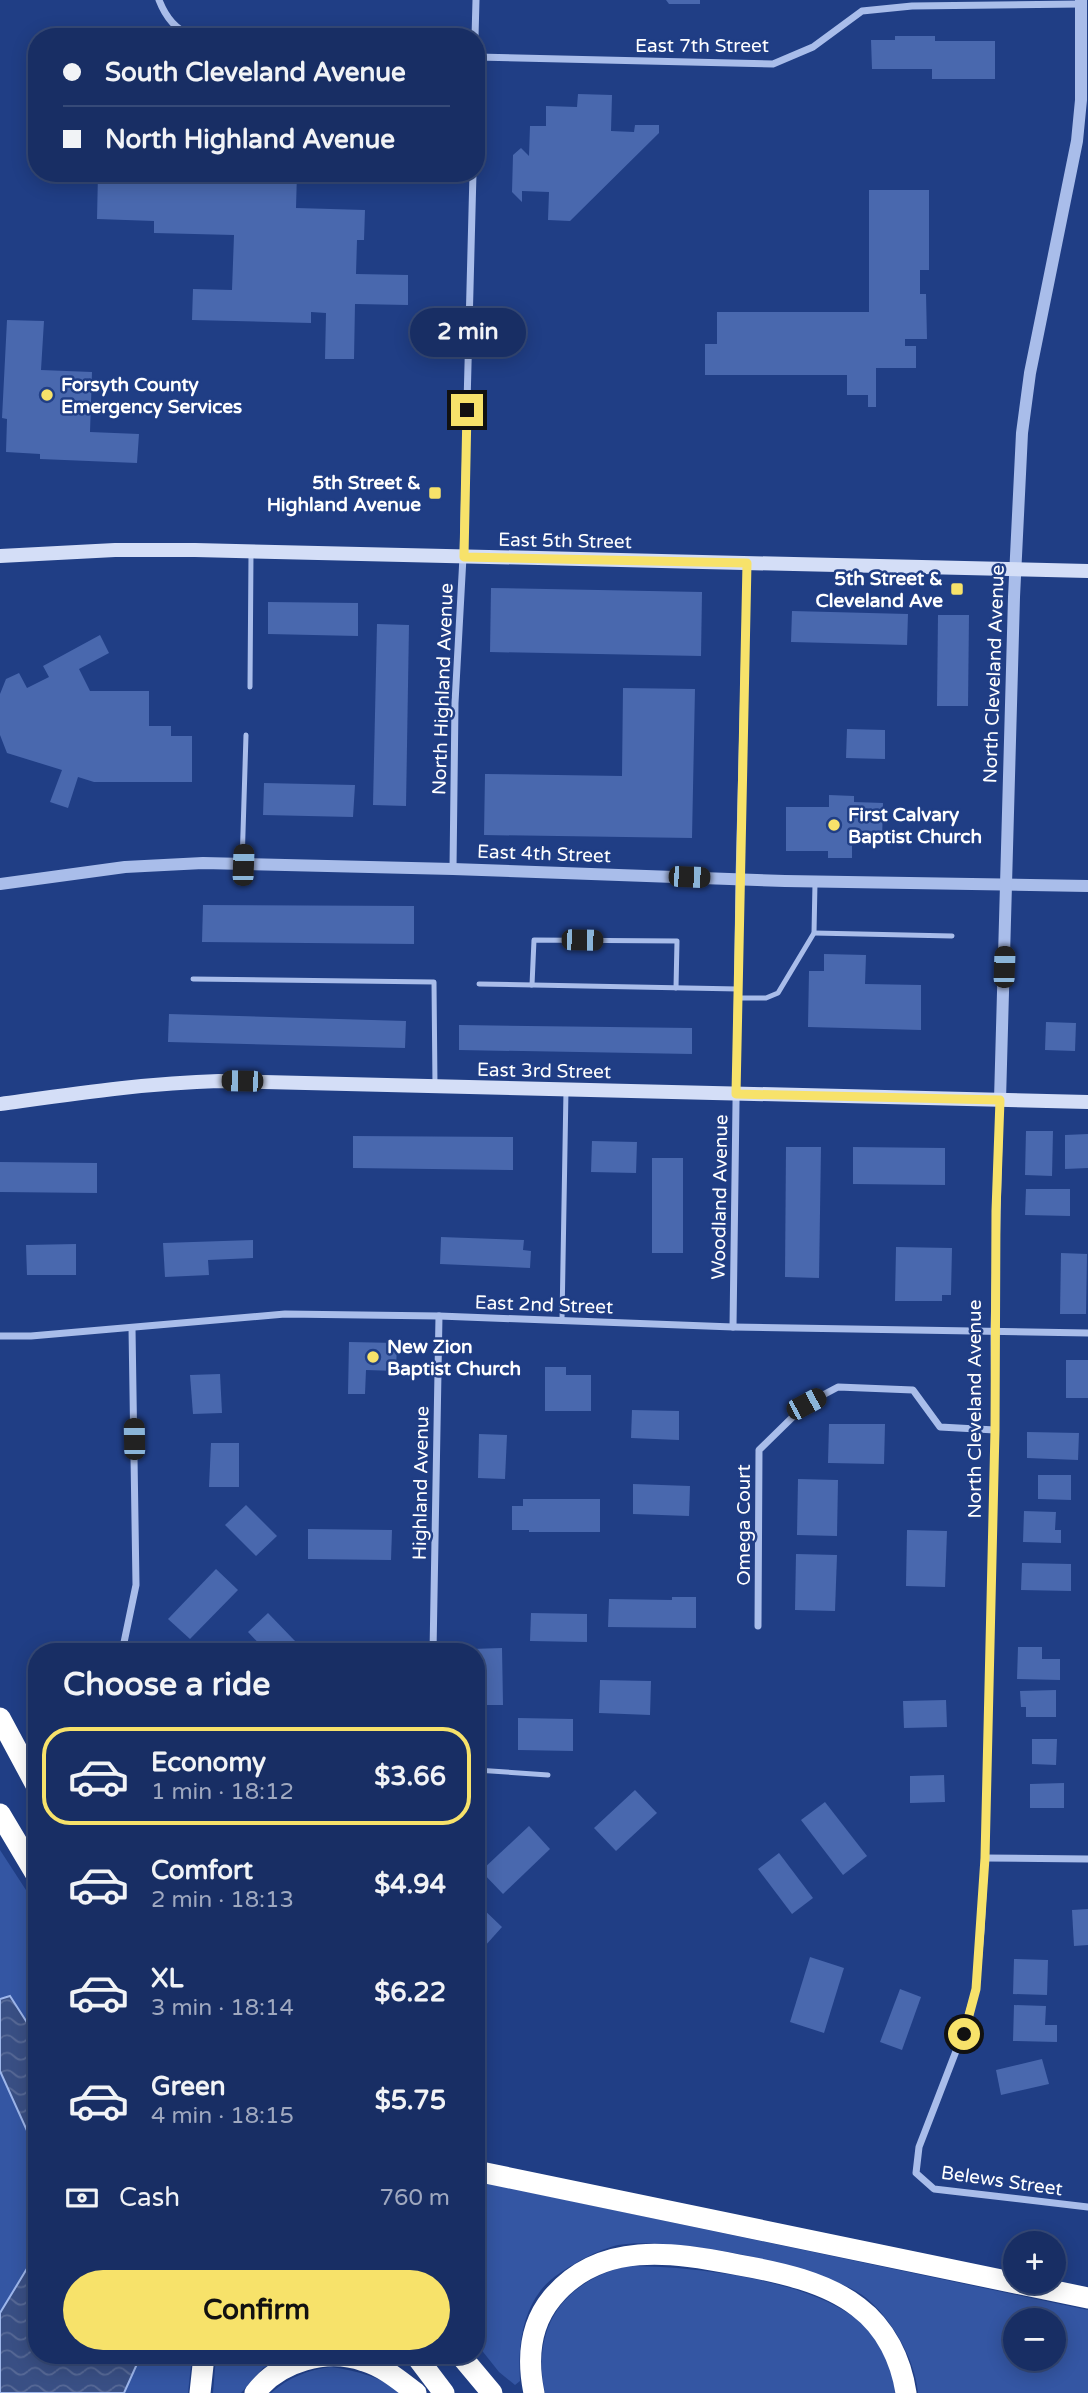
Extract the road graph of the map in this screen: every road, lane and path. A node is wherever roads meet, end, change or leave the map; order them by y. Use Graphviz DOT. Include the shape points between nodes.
graph roads {
  1 [pos="159,0"];
  2 [pos="476,0"];
  3 [pos="1081,2"];
  4 [pos="178,28"];
  5 [pos="475,28"];
  6 [pos="485,57"];
  7 [pos="473,182"];
  8 [pos="251,552"];
  9 [pos="0,556"];
  10 [pos="464,557"];
  11 [pos="747,563"];
  12 [pos="1014,569"];
  13 [pos="1088,571"];
  14 [pos="250,687"];
  15 [pos="246,735"];
  16 [pos="243,865"];
  17 [pos="453,869"];
  18 [pos="739,879"];
  19 [pos="814,882"];
  20 [pos="0,884"];
  21 [pos="1006,885"];
  22 [pos="1088,886"];
  23 [pos="814,933"];
  24 [pos="953,936"];
  25 [pos="194,979"];
  26 [pos="479,984"];
  27 [pos="533,985"];
  28 [pos="676,988"];
  29 [pos="738,994"];
  30 [pos="435,1086"];
  31 [pos="566,1090"];
  32 [pos="736,1094"];
  33 [pos="1000,1100"];
  34 [pos="1088,1102"];
  35 [pos="0,1104"];
  36 [pos="439,1316"];
  37 [pos="562,1320"];
  38 [pos="733,1327"];
  39 [pos="132,1328"];
  40 [pos="994,1331"];
  41 [pos="1088,1334"];
  42 [pos="0,1336"];
  43 [pos="995,1430"];
  44 [pos="758,1626"];
  45 [pos="123,1643"];
  46 [pos="433,1643"];
  47 [pos="0,1718"];
  48 [pos="28,1770"];
  49 [pos="485,1771"];
  50 [pos="548,1775"];
  51 [pos="0,1814"];
  52 [pos="985,1858"];
  53 [pos="1088,1859"];
  54 [pos="28,1861"];
  55 [pos="485,2173"];
  56 [pos="916,2173"];
  57 [pos="1088,2207"];
  58 [pos="1088,2298"];
  59 [pos="203,2364"];
  60 [pos="294,2364"];
  61 [pos="372,2364"];
  62 [pos="422,2364"];
  63 [pos="468,2364"];
  64 [pos="200,2393"];
  65 [pos="255,2393"];
  66 [pos="416,2393"];
  67 [pos="444,2393"];
  68 [pos="492,2393"];
  69 [pos="534,2393"];
  70 [pos="906,2393"];
  1 -- 4 [label="street"];
  2 -- 5 [label="street"];
  3 -- 6 [label="street, East 7th Street" via="862,11 813,47 773,64"];
  3 -- 12 [label="street, North Cleveland Avenue" via="1077,141 1030,373"];
  7 -- 10 [label="street, North Highland Avenue"];
  8 -- 9 [label="main road, East 5th Street" via="115,550"];
  8 -- 10 [label="main road, East 5th Street"];
  8 -- 14 [label="lane"];
  10 -- 11 [label="main road, East 5th Street"];
  10 -- 17 [label="street, North Highland Avenue" via="455,703"];
  11 -- 12 [label="main road, East 5th Street"];
  11 -- 18 [label="street, Woodland Avenue"];
  12 -- 13 [label="main road, East 5th Street"];
  12 -- 21 [label="street, North Cleveland Avenue"];
  15 -- 16 [label="lane"];
  16 -- 17 [label="street, East 4th Street"];
  16 -- 20 [label="street, East 4th Street" via="166,863"];
  17 -- 18 [label="street, East 4th Street"];
  18 -- 19 [label="street, East 4th Street"];
  18 -- 29 [label="street, Woodland Avenue"];
  19 -- 21 [label="street, East 4th Street"];
  19 -- 23 [label="lane"];
  21 -- 22 [label="street, East 4th Street"];
  21 -- 33 [label="street, North Cleveland Avenue"];
  23 -- 24 [label="lane"];
  23 -- 29 [label="lane" via="778,993 766,998"];
  25 -- 30 [label="lane" via="434,982"];
  26 -- 27 [label="lane"];
  27 -- 28 [label="lane"];
  27 -- 28 [label="lane" via="534,940 677,941"];
  28 -- 29 [label="lane"];
  29 -- 32 [label="street, Woodland Avenue"];
  30 -- 31 [label="main road, East 3rd Street"];
  30 -- 35 [label="main road, East 3rd Street" via="170,1082"];
  31 -- 32 [label="main road, East 3rd Street"];
  31 -- 37 [label="lane"];
  32 -- 33 [label="main road, East 3rd Street"];
  32 -- 38 [label="street, Woodland Avenue"];
  33 -- 34 [label="main road, East 3rd Street"];
  33 -- 40 [label="street, North Cleveland Avenue"];
  36 -- 37 [label="street, East 2nd Street"];
  36 -- 39 [label="street, East 2nd Street" via="285,1314"];
  36 -- 46 [label="street, Highland Avenue"];
  37 -- 38 [label="street, East 2nd Street"];
  38 -- 40 [label="street, East 2nd Street"];
  39 -- 42 [label="street, East 2nd Street"];
  39 -- 45 [label="street" via="136,1585"];
  40 -- 41 [label="street, East 2nd Street"];
  40 -- 43 [label="street, North Cleveland Avenue"];
  43 -- 44 [label="street, Omega Court" via="940,1427 914,1390 838,1387 806,1404 759,1450"];
  43 -- 52 [label="street, North Cleveland Avenue"];
  47 -- 48 [label="highway"];
  49 -- 50 [label="lane"];
  51 -- 54 [label="highway"];
  52 -- 53 [label="street"];
  52 -- 56 [label="street, North Cleveland Avenue" via="976,1989 964,2034 919,2147"];
  55 -- 58 [label="highway"];
  56 -- 57 [label="street, Belews Street" via="934,2189"];
  59 -- 64 [label="highway"];
  60 -- 65 [label="highway" via="276,2373"];
  61 -- 66 [label="highway"];
  62 -- 67 [label="highway"];
  63 -- 68 [label="highway"];
  69 -- 70 [label="highway" via="532,2339 537,2320 560,2288 575,2275 612,2258 652,2255 758,2268 843,2298 886,2337"];
}
